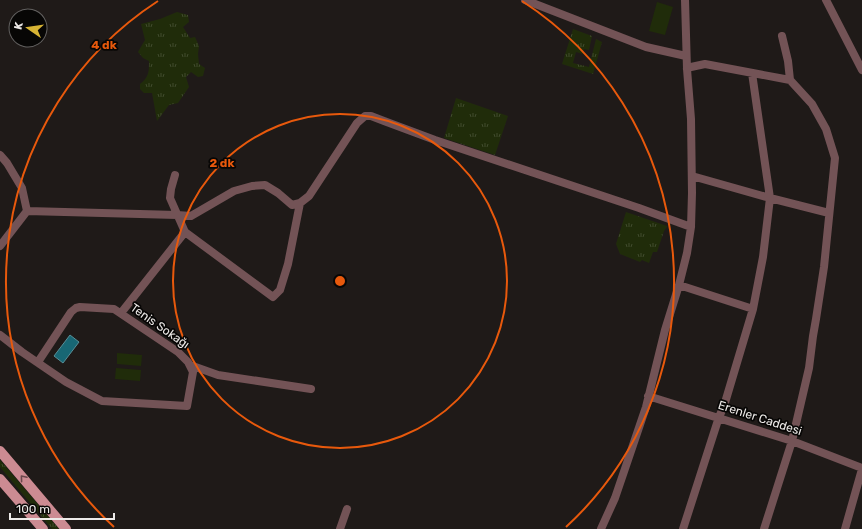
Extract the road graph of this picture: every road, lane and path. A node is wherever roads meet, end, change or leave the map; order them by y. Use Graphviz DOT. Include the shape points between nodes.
graph roads {
  1 [pos="525,0"];
  2 [pos="685,0"];
  3 [pos="826,0"];
  4 [pos="782,36"];
  5 [pos="686,56"];
  6 [pos="687,70"];
  7 [pos="862,70"];
  8 [pos="752,73"];
  9 [pos="790,80"];
  10 [pos="0,155"];
  11 [pos="175,175"];
  12 [pos="692,176"];
  13 [pos="770,198"];
  14 [pos="300,203"];
  15 [pos="27,211"];
  16 [pos="829,214"];
  17 [pos="177,215"];
  18 [pos="691,227"];
  19 [pos="185,232"];
  20 [pos="0,246"];
  21 [pos="678,285"];
  22 [pos="753,309"];
  23 [pos="121,313"];
  24 [pos="0,335"];
  25 [pos="38,362"];
  26 [pos="190,365"];
  27 [pos="312,389"];
  28 [pos="648,396"];
  29 [pos="719,417"];
  30 [pos="792,441"];
  31 [pos="0,451"];
  32 [pos="862,469"];
  33 [pos="0,479"];
  34 [pos="347,509"];
  35 [pos="43,529"];
  36 [pos="66,529"];
  37 [pos="340,529"];
  38 [pos="601,529"];
  39 [pos="683,529"];
  40 [pos="764,529"];
  41 [pos="845,529"];
  1 -- 5 [label="street" via="646,46"];
  2 -- 5 [label="street"];
  3 -- 7 [label="street"];
  4 -- 9 [label="street"];
  5 -- 6 [label="street"];
  6 -- 8 [label="street" via="691,66 705,64"];
  6 -- 12 [label="street"];
  8 -- 9 [label="street"];
  8 -- 13 [label="street"];
  9 -- 16 [label="street" via="812,104 826,129 835,158"];
  10 -- 15 [label="street" via="22,188"];
  11 -- 17 [label="street" via="170,198"];
  12 -- 13 [label="street"];
  12 -- 18 [label="street"];
  13 -- 16 [label="street"];
  13 -- 22 [label="street" via="763,257"];
  14 -- 17 [label="street" via="292,205 265,185 252,186 234,191 191,216"];
  14 -- 18 [label="street" via="309,196 356,123 365,116 371,116"];
  14 -- 19 [label="street" via="288,264 280,290 273,297"];
  15 -- 17 [label="street"];
  15 -- 20 [label="street"];
  16 -- 30 [label="street" via="810,368"];
  17 -- 19 [label="street"];
  18 -- 21 [label="street"];
  19 -- 23 [label="street"];
  21 -- 22 [label="street"];
  21 -- 28 [label="street"];
  22 -- 29 [label="street"];
  23 -- 25 [label="street, Tenis Sokağı" via="110,308 76,308"];
  23 -- 26 [label="street, Tenis Sokağı" via="178,352"];
  24 -- 25 [label="street, Tenis Sokağı"];
  25 -- 26 [label="street, Tenis Sokağı" via="66,382 102,401 187,406 193,372"];
  26 -- 27 [label="street" via="218,375"];
  28 -- 29 [label="street, Erenler Caddesi"];
  28 -- 38 [label="street" via="615,498"];
  29 -- 30 [label="street, Erenler Caddesi"];
  29 -- 39 [label="street"];
  30 -- 32 [label="street, Erenler Caddesi"];
  30 -- 40 [label="street"];
  36 -- 31 [label="main road, one-way"];
  32 -- 41 [label="street"];
  33 -- 35 [label="main road"];
  34 -- 37 [label="street"];
}
